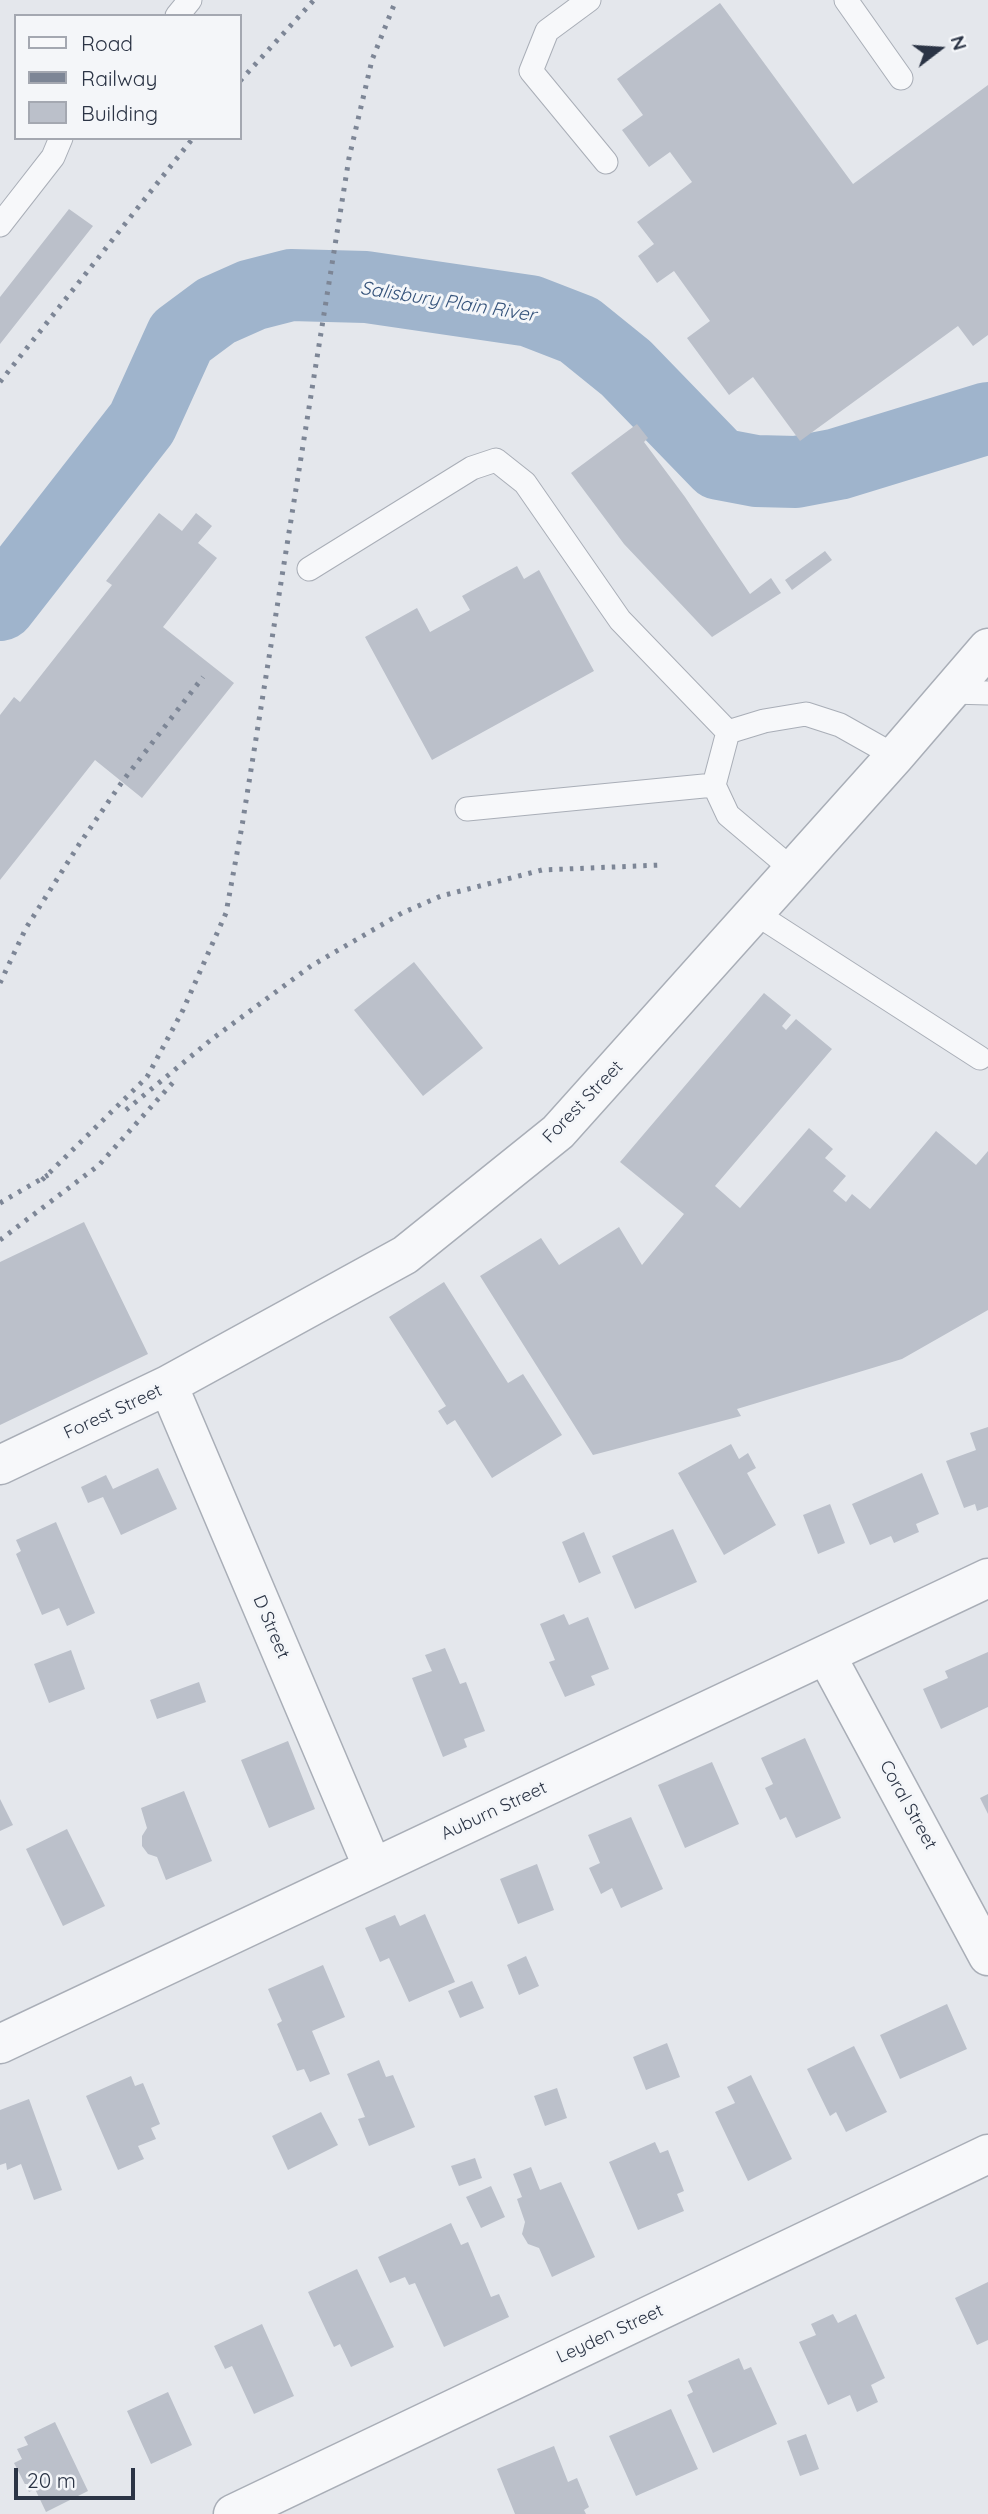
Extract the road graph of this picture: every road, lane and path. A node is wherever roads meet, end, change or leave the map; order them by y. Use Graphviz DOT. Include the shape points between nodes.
graph roads {
  1 [pos="190,0"];
  2 [pos="589,0"];
  3 [pos="846,0"];
  4 [pos="179,14"];
  5 [pos="901,78"];
  6 [pos="60,140"];
  7 [pos="606,162"];
  8 [pos="0,225"];
  9 [pos="309,569"];
  10 [pos="988,648"];
  11 [pos="970,692"];
  12 [pos="728,732"];
  13 [pos="895,757"];
  14 [pos="713,785"];
  15 [pos="467,809"];
  16 [pos="793,870"];
  17 [pos="755,913"];
  18 [pos="980,1058"];
  19 [pos="168,1385"];
  20 [pos="0,1465"];
  21 [pos="988,1578"];
  22 [pos="826,1655"];
  23 [pos="373,1868"];
  24 [pos="988,1956"];
  25 [pos="0,2044"];
  26 [pos="988,2154"];
  27 [pos="233,2514"];
  1 -- 4 [label="lane"];
  2 -- 7 [label="lane" via="547,31 531,71"];
  3 -- 5 [label="lane"];
  6 -- 8 [label="lane" via="54,157"];
  9 -- 12 [label="lane" via="472,468 496,460 525,483 620,620"];
  10 -- 11 [label="street, Forest Street"];
  11 -- 13 [label="street, Forest Street"];
  12 -- 13 [label="lane" via="807,714"];
  12 -- 14 [label="lane"];
  13 -- 16 [label="street, Forest Street"];
  14 -- 15 [label="lane"];
  14 -- 16 [label="lane" via="728,815"];
  16 -- 17 [label="street, Forest Street"];
  17 -- 18 [label="lane"];
  17 -- 19 [label="street, Forest Street" via="558,1132 405,1255"];
  19 -- 20 [label="street, Forest Street"];
  19 -- 23 [label="street, D Street"];
  21 -- 22 [label="street, Auburn Street"];
  22 -- 23 [label="street, Auburn Street"];
  22 -- 24 [label="street, Coral Street"];
  23 -- 25 [label="street, Auburn Street"];
  26 -- 27 [label="street, Leyden Street"];
}
